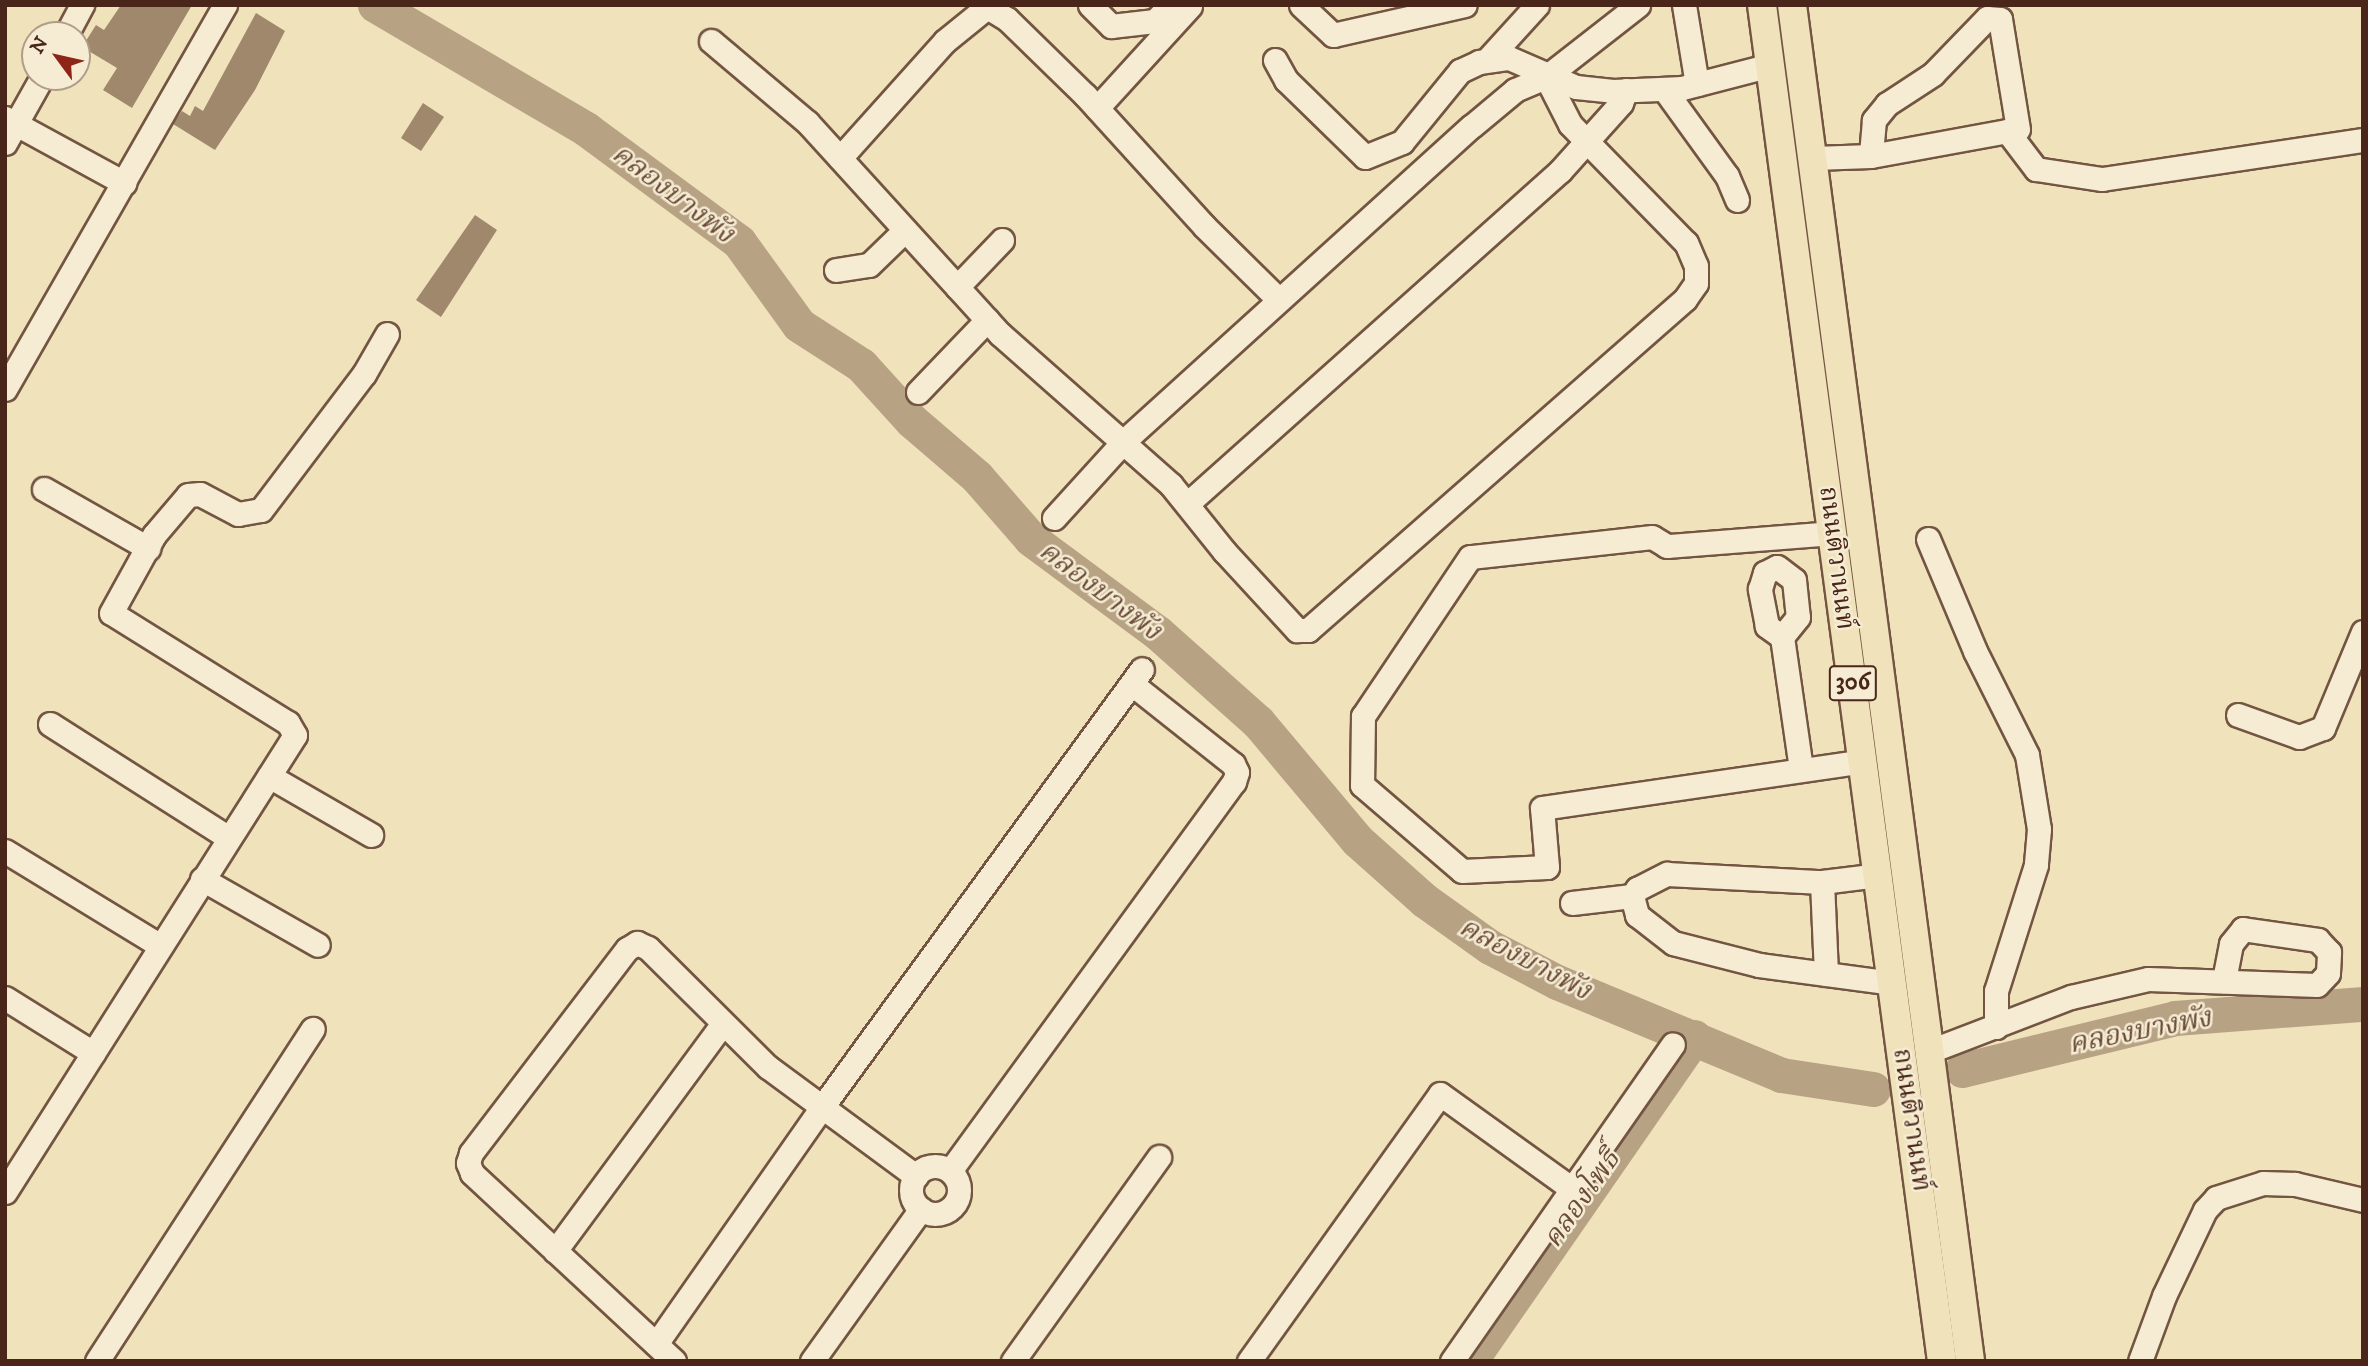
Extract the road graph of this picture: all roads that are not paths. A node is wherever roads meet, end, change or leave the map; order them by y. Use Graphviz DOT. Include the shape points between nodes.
graph roads {
  1 [pos="82,5"];
  2 [pos="225,5"];
  3 [pos="1090,5"];
  4 [pos="1170,5"];
  5 [pos="1301,5"];
  6 [pos="1465,5"];
  7 [pos="1537,5"];
  8 [pos="1637,5"];
  9 [pos="1684,5"];
  10 [pos="1762,5"];
  11 [pos="1792,5"];
  12 [pos="986,6"];
  13 [pos="1189,6"];
  14 [pos="73,21"];
  15 [pos="712,41"];
  16 [pos="1275,60"];
  17 [pos="1487,60"];
  18 [pos="1772,72"];
  19 [pos="1546,77"];
  20 [pos="1802,79"];
  21 [pos="1698,84"];
  22 [pos="1664,89"];
  23 [pos="1626,90"];
  24 [pos="33,91"];
  25 [pos="1097,108"];
  26 [pos="9,128"];
  27 [pos="2007,131"];
  28 [pos="2363,140"];
  29 [pos="1586,142"];
  30 [pos="1871,156"];
  31 [pos="840,158"];
  32 [pos="1813,158"];
  33 [pos="124,183"];
  34 [pos="1737,200"];
  35 [pos="905,230"];
  36 [pos="1002,240"];
  37 [pos="836,270"];
  38 [pos="957,287"];
  39 [pos="1279,300"];
  40 [pos="987,320"];
  41 [pos="387,334"];
  42 [pos="5,389"];
  43 [pos="918,392"];
  44 [pos="1124,441"];
  45 [pos="44,489"];
  46 [pos="1187,504"];
  47 [pos="1054,518"];
  48 [pos="1833,533"];
  49 [pos="1773,537"];
  50 [pos="1928,539"];
  51 [pos="148,548"];
  52 [pos="1777,567"];
  53 [pos="2363,632"];
  54 [pos="1782,637"];
  55 [pos="2238,715"];
  56 [pos="50,724"];
  57 [pos="1863,761"];
  58 [pos="1801,769"];
  59 [pos="269,776"];
  60 [pos="371,835"];
  61 [pos="229,838"];
  62 [pos="5,851"];
  63 [pos="1878,875"];
  64 [pos="202,879"];
  65 [pos="1822,881"];
  66 [pos="1633,896"];
  67 [pos="1572,903"];
  68 [pos="318,944"];
  69 [pos="159,946"];
  70 [pos="1826,974"];
  71 [pos="2224,981"];
  72 [pos="1892,984"];
  73 [pos="5,998"];
  74 [pos="723,1023"];
  75 [pos="1996,1027"];
  76 [pos="313,1029"];
  77 [pos="1673,1044"];
  78 [pos="1930,1051"];
  79 [pos="93,1053"];
  80 [pos="822,1107"];
  81 [pos="1159,1157"];
  82 [pos="950,1171"];
  83 [pos="916,1175"];
  84 [pos="1572,1189"];
  85 [pos="5,1192"];
  86 [pos="2363,1200"];
  87 [pos="921,1209"];
  88 [pos="555,1251"];
  89 [pos="656,1344"];
  90 [pos="97,1361"];
  91 [pos="674,1361"];
  92 [pos="812,1361"];
  93 [pos="1013,1361"];
  94 [pos="1249,1361"];
  95 [pos="1452,1361"];
  96 [pos="1942,1361"];
  97 [pos="1970,1361"];
  98 [pos="2140,1361"];
  1 -- 14 [label="street"];
  2 -- 33 [label="street"];
  3 -- 4 [label="street" via="1111,26 1156,20"];
  5 -- 6 [label="street" via="1333,35"];
  7 -- 17 [label="street"];
  8 -- 19 [label="street"];
  9 -- 21 [label="street"];
  10 -- 18 [label="main road, ถนนติวานนท์ / 306"];
  11 -- 20 [label="main road, ถนนติวานนท์ / 306"];
  12 -- 25 [label="street" via="1007,19"];
  12 -- 31 [label="street" via="945,41"];
  13 -- 25 [label="street"];
  15 -- 31 [label="street" via="807,122"];
  16 -- 17 [label="street" via="1286,80 1365,158 1402,142 1460,71"];
  17 -- 19 [label="street" via="1509,58"];
  18 -- 20 [label="main road"];
  18 -- 21 [label="street"];
  18 -- 48 [label="main road, ถนนติวานนท์ / 306"];
  19 -- 23 [label="street" via="1576,87"];
  19 -- 29 [label="street" via="1556,102"];
  19 -- 39 [label="street" via="1515,90"];
  20 -- 32 [label="main road, ถนนติวานนท์ / 306"];
  21 -- 22 [label="street"];
  22 -- 23 [label="street"];
  22 -- 34 [label="street" via="1727,176"];
  23 -- 29 [label="street" via="1621,103"];
  24 -- 26 [label="street"];
  25 -- 39 [label="street"];
  26 -- 33 [label="street"];
  27 -- 28 [label="street" via="2036,169 2102,179"];
  27 -- 30 [label="street"];
  27 -- 30 [label="street" via="2018,129 2020,123 2003,22 1990,17 1933,74 1887,104 1874,120"];
  29 -- 46 [label="street" via="1560,171"];
  29 -- 46 [label="street" via="1686,243 1696,266 1696,283 1685,299 1308,630 1297,630"];
  30 -- 32 [label="street"];
  31 -- 35 [label="street"];
  32 -- 78 [label="main road, ถนนติวานนท์ / 306"];
  33 -- 42 [label="street"];
  35 -- 37 [label="street" via="869,265"];
  35 -- 38 [label="street"];
  36 -- 38 [label="street"];
  38 -- 40 [label="street"];
  39 -- 44 [label="street"];
  40 -- 43 [label="street"];
  40 -- 44 [label="street"];
  41 -- 51 [label="street" via="364,374 261,510 238,514 200,494 188,495"];
  44 -- 46 [label="street"];
  44 -- 47 [label="street"];
  45 -- 51 [label="street"];
  48 -- 49 [label="street"];
  48 -- 57 [label="main road, ถนนติวานนท์ / 306"];
  49 -- 52 [label="street"];
  49 -- 58 [label="street" via="1667,546 1652,537 1470,557 1363,716 1363,785 1462,872 1547,867 1542,808"];
  50 -- 75 [label="street" via="2026,755 2039,830 2030,887 1996,991"];
  51 -- 59 [label="street" via="111,614 293,728 295,735"];
  52 -- 54 [label="street" via="1794,580 1798,617"];
  52 -- 54 [label="street" via="1765,573 1760,589 1764,619"];
  53 -- 55 [label="street" via="2323,728 2299,737"];
  54 -- 58 [label="street"];
  56 -- 61 [label="street"];
  57 -- 58 [label="street"];
  57 -- 63 [label="main road, ถนนติวานนท์ / 306"];
  59 -- 60 [label="street"];
  59 -- 61 [label="street"];
  61 -- 64 [label="street"];
  62 -- 69 [label="street"];
  63 -- 65 [label="street"];
  63 -- 72 [label="main road, ถนนติวานนท์ / 306"];
  64 -- 68 [label="street"];
  64 -- 69 [label="street"];
  65 -- 66 [label="street" via="1667,874 1637,889"];
  65 -- 70 [label="street"];
  66 -- 67 [label="street"];
  66 -- 70 [label="street" via="1637,915 1673,943 1759,965"];
  69 -- 79 [label="street"];
  70 -- 72 [label="street"];
  71 -- 75 [label="street" via="2128,983 2071,996"];
  72 -- 96 [label="main road, ถนนติวานนท์ / 306"];
  73 -- 79 [label="street"];
  74 -- 80 [label="street" via="768,1067"];
  74 -- 88 [label="street"];
  74 -- 88 [label="street" via="648,948 637,943 471,1153 472,1173"];
  75 -- 78 [label="street"];
  76 -- 90 [label="street"];
  77 -- 84 [label="street"];
  78 -- 97 [label="main road, ถนนติวานนท์ / 306"];
  79 -- 85 [label="street"];
  80 -- 82 [label="street" via="1137,677 1233,764 1237,772 1234,782"];
  80 -- 83 [label="street"];
  80 -- 89 [label="street"];
  81 -- 93 [label="street"];
  82 -- 83 [label="street" via="932,1166"];
  82 -- 87 [label="street" via="959,1186 954,1204 938,1213"];
  83 -- 87 [label="street" via="912,1193"];
  84 -- 94 [label="street" via="1440,1094"];
  84 -- 95 [label="street"];
  86 -- 98 [label="street" via="2295,1184 2263,1183 2216,1198 2205,1210 2164,1296"];
  87 -- 92 [label="street"];
  88 -- 89 [label="street"];
  89 -- 91 [label="street"];
}
